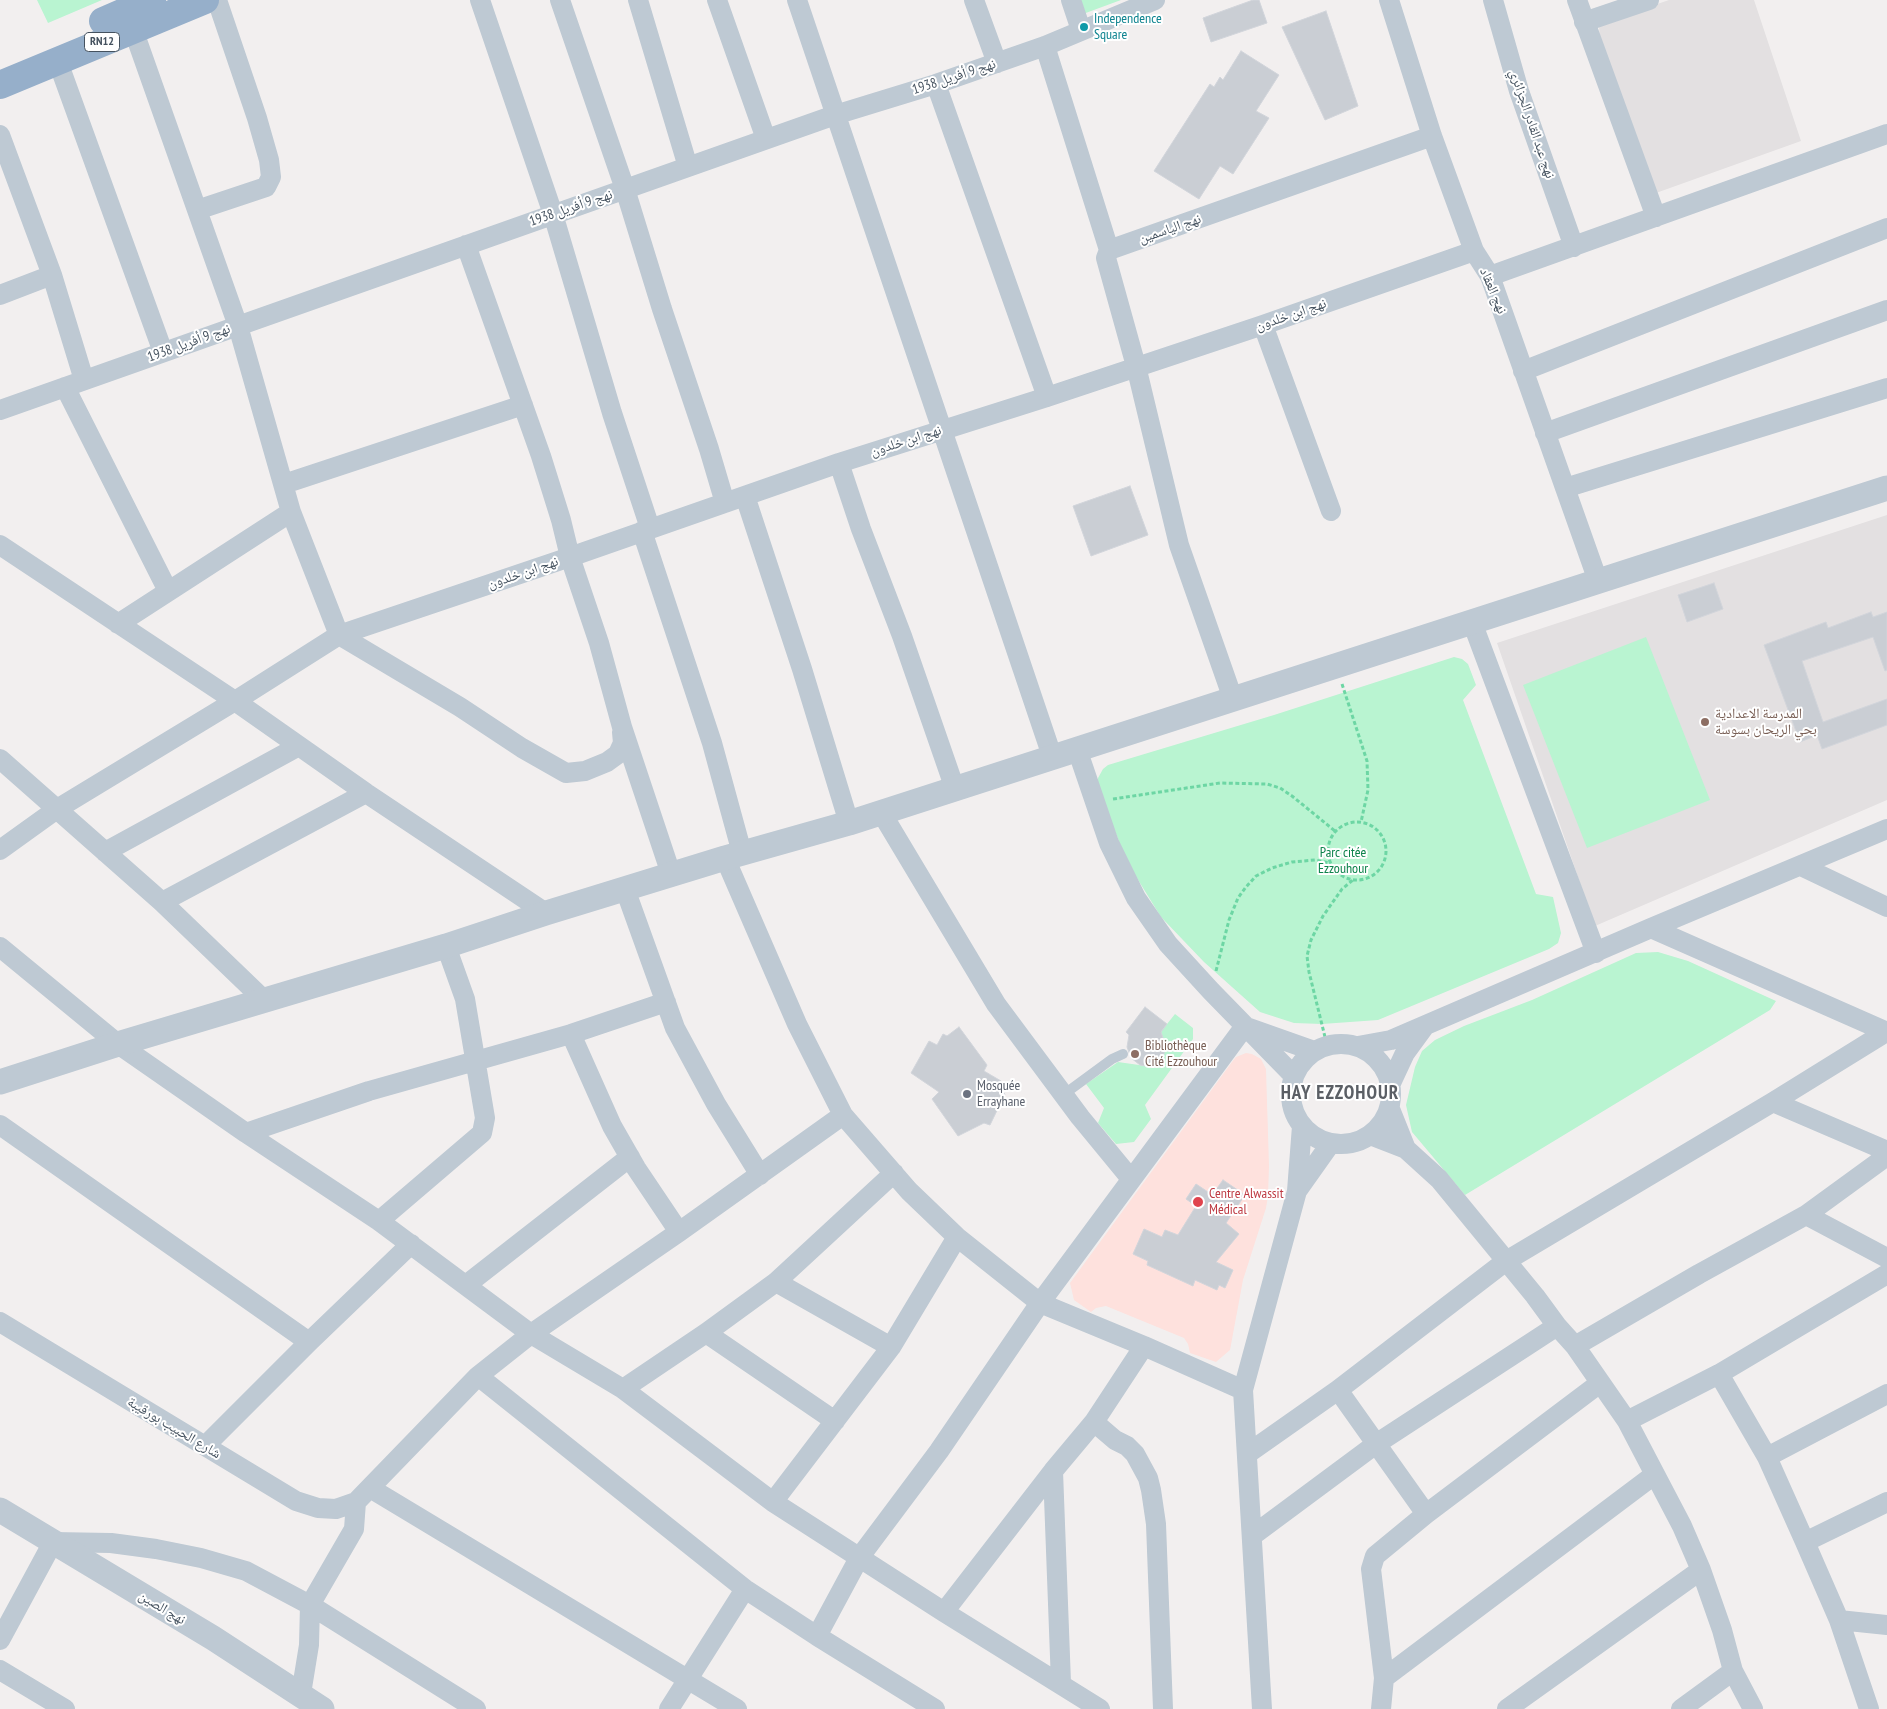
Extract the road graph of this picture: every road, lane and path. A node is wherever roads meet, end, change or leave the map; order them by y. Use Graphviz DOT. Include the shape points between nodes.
graph roads {
  1 [pos="152,0"];
  2 [pos="205,0"];
  3 [pos="217,0"];
  4 [pos="480,0"];
  5 [pos="560,0"];
  6 [pos="638,0"];
  7 [pos="717,0"];
  8 [pos="797,0"];
  9 [pos="974,0"];
  10 [pos="1071,0"];
  11 [pos="1389,0"];
  12 [pos="1492,0"];
  13 [pos="1577,0"];
  14 [pos="1649,0"];
  15 [pos="1146,2"];
  16 [pos="1584,22"];
  17 [pos="134,29"];
  18 [pos="1081,30"];
  19 [pos="1045,46"];
  20 [pos="58,62"];
  21 [pos="997,63"];
  22 [pos="0,65"];
  23 [pos="0,84"];
  24 [pos="936,84"];
  25 [pos="835,115"];
  26 [pos="0,134"];
  27 [pos="1887,134"];
  28 [pos="1432,136"];
  29 [pos="766,139"];
  30 [pos="688,167"];
  31 [pos="625,189"];
  32 [pos="197,210"];
  33 [pos="553,214"];
  34 [pos="1656,217"];
  35 [pos="1887,228"];
  36 [pos="466,245"];
  37 [pos="1574,246"];
  38 [pos="1109,250"];
  39 [pos="1474,252"];
  40 [pos="52,275"];
  41 [pos="1490,276"];
  42 [pos="0,295"];
  43 [pos="1887,310"];
  44 [pos="1263,325"];
  45 [pos="238,326"];
  46 [pos="163,352"];
  47 [pos="1136,366"];
  48 [pos="1523,370"];
  49 [pos="84,380"];
  50 [pos="65,387"];
  51 [pos="1887,388"];
  52 [pos="1047,397"];
  53 [pos="523,405"];
  54 [pos="0,410"];
  55 [pos="942,430"];
  56 [pos="1546,433"];
  57 [pos="839,463"];
  58 [pos="284,484"];
  59 [pos="1565,488"];
  60 [pos="1887,488"];
  61 [pos="745,496"];
  62 [pos="725,503"];
  63 [pos="1330,510"];
  64 [pos="291,512"];
  65 [pos="646,529"];
  66 [pos="0,545"];
  67 [pos="570,557"];
  68 [pos="1598,581"];
  69 [pos="168,591"];
  70 [pos="1472,622"];
  71 [pos="118,624"];
  72 [pos="340,635"];
  73 [pos="1336,666"];
  74 [pos="1233,699"];
  75 [pos="235,701"];
  76 [pos="622,727"];
  77 [pos="299,746"];
  78 [pos="1077,749"];
  79 [pos="1052,756"];
  80 [pos="0,759"];
  81 [pos="955,789"];
  82 [pos="366,793"];
  83 [pos="1095,802"];
  84 [pos="58,809"];
  85 [pos="881,812"];
  86 [pos="1362,822"];
  87 [pos="849,823"];
  88 [pos="1887,830"];
  89 [pos="1335,832"];
  90 [pos="0,850"];
  91 [pos="105,852"];
  92 [pos="734,855"];
  93 [pos="1330,863"];
  94 [pos="1801,866"];
  95 [pos="672,874"];
  96 [pos="1354,880"];
  97 [pos="625,889"];
  98 [pos="162,902"];
  99 [pos="1887,906"];
  100 [pos="546,913"];
  101 [pos="1651,928"];
  102 [pos="446,946"];
  103 [pos="0,947"];
  104 [pos="1596,953"];
  105 [pos="1211,991"];
  106 [pos="264,1000"];
  107 [pos="666,1002"];
  108 [pos="1425,1025"];
  109 [pos="1245,1026"];
  110 [pos="1886,1032"];
  111 [pos="571,1034"];
  112 [pos="118,1044"];
  113 [pos="1358,1046"];
  114 [pos="1321,1048"];
  115 [pos="1123,1054"];
  116 [pos="475,1061"];
  117 [pos="1294,1076"];
  118 [pos="0,1082"];
  119 [pos="1391,1083"];
  120 [pos="1063,1094"];
  121 [pos="1773,1102"];
  122 [pos="1390,1109"];
  123 [pos="843,1115"];
  124 [pos="0,1125"];
  125 [pos="1302,1126"];
  126 [pos="246,1133"];
  127 [pos="1370,1135"];
  128 [pos="1331,1143"];
  129 [pos="1406,1149"];
  130 [pos="1887,1151"];
  131 [pos="1887,1156"];
  132 [pos="630,1157"];
  133 [pos="894,1173"];
  134 [pos="760,1175"];
  135 [pos="1131,1179"];
  136 [pos="1297,1191"];
  137 [pos="1806,1215"];
  138 [pos="379,1221"];
  139 [pos="679,1232"];
  140 [pos="957,1237"];
  141 [pos="411,1244"];
  142 [pos="1887,1258"];
  143 [pos="1506,1261"];
  144 [pos="1887,1274"];
  145 [pos="776,1282"];
  146 [pos="466,1285"];
  147 [pos="1040,1302"];
  148 [pos="0,1322"];
  149 [pos="1557,1326"];
  150 [pos="706,1333"];
  151 [pos="531,1334"];
  152 [pos="309,1342"];
  153 [pos="891,1346"];
  154 [pos="1144,1346"];
  155 [pos="1575,1346"];
  156 [pos="1719,1374"];
  157 [pos="478,1376"];
  158 [pos="1600,1383"];
  159 [pos="623,1389"];
  160 [pos="1243,1390"];
  161 [pos="1338,1390"];
  162 [pos="1887,1394"];
  163 [pos="835,1421"];
  164 [pos="1627,1421"];
  165 [pos="1094,1422"];
  166 [pos="1376,1444"];
  167 [pos="205,1446"];
  168 [pos="1247,1454"];
  169 [pos="1767,1457"];
  170 [pos="1053,1471"];
  171 [pos="1654,1475"];
  172 [pos="363,1495"];
  173 [pos="773,1502"];
  174 [pos="1887,1502"];
  175 [pos="0,1510"];
  176 [pos="1426,1514"];
  177 [pos="1252,1536"];
  178 [pos="53,1542"];
  179 [pos="1805,1542"];
  180 [pos="859,1558"];
  181 [pos="1701,1570"];
  182 [pos="745,1589"];
  183 [pos="310,1605"];
  184 [pos="944,1612"];
  185 [pos="1839,1620"];
  186 [pos="1887,1625"];
  187 [pos="817,1636"];
  188 [pos="0,1640"];
  189 [pos="0,1670"];
  190 [pos="1733,1671"];
  191 [pos="1384,1678"];
  192 [pos="688,1679"];
  193 [pos="1061,1684"];
  194 [pos="301,1694"];
  195 [pos="65,1709"];
  196 [pos="322,1709"];
  197 [pos="476,1709"];
  198 [pos="669,1709"];
  199 [pos="737,1709"];
  200 [pos="935,1709"];
  201 [pos="1100,1709"];
  202 [pos="1162,1709"];
  203 [pos="1262,1709"];
  204 [pos="1382,1709"];
  205 [pos="1507,1709"];
  206 [pos="1681,1709"];
  207 [pos="1753,1709"];
  208 [pos="1869,1709"];
  1 -- 22 [label="highway, RN12"];
  2 -- 17 [label="highway, RN12"];
  3 -- 32 [label="street" via="257,118 271,177 266,187"];
  4 -- 33 [label="street"];
  5 -- 31 [label="street"];
  6 -- 30 [label="street"];
  7 -- 29 [label="street"];
  8 -- 25 [label="street"];
  9 -- 21 [label="street"];
  10 -- 18 [label="street"];
  11 -- 28 [label="street, نهج العقاد"];
  12 -- 37 [label="street, نهج عبد القادر الجزائري" via="1519,91"];
  13 -- 16 [label="street"];
  14 -- 16 [label="street"];
  15 -- 18 [label="street, نهج 9 أفريل 1938"];
  16 -- 34 [label="street"];
  17 -- 20 [label="highway, RN12"];
  17 -- 32 [label="street"];
  18 -- 19 [label="street, نهج 9 أفريل 1938"];
  19 -- 21 [label="street, نهج 9 أفريل 1938"];
  19 -- 38 [label="street"];
  20 -- 23 [label="highway, RN12"];
  20 -- 46 [label="street"];
  21 -- 24 [label="street, نهج 9 أفريل 1938"];
  24 -- 25 [label="street, نهج 9 أفريل 1938"];
  24 -- 52 [label="street"];
  25 -- 29 [label="street, نهج 9 أفريل 1938"];
  25 -- 55 [label="street"];
  26 -- 40 [label="street"];
  27 -- 34 [label="street"];
  28 -- 38 [label="street, نهج الياسمين"];
  28 -- 39 [label="street, نهج العقاد"];
  29 -- 30 [label="street, نهج 9 أفريل 1938"];
  30 -- 31 [label="street, نهج 9 أفريل 1938"];
  31 -- 33 [label="street, نهج 9 أفريل 1938"];
  31 -- 62 [label="street"];
  32 -- 45 [label="street"];
  33 -- 36 [label="street, نهج 9 أفريل 1938"];
  33 -- 65 [label="street"];
  34 -- 37 [label="street"];
  35 -- 48 [label="street"];
  36 -- 45 [label="street, نهج 9 أفريل 1938"];
  36 -- 53 [label="street"];
  37 -- 41 [label="street"];
  38 -- 47 [label="street" via="1106,258"];
  39 -- 41 [label="street, نهج العقاد"];
  39 -- 44 [label="street, نهج ابن خلدون"];
  40 -- 42 [label="street"];
  40 -- 49 [label="street"];
  41 -- 48 [label="street, نهج العقاد"];
  43 -- 56 [label="street"];
  44 -- 47 [label="street, نهج ابن خلدون"];
  44 -- 63 [label="street"];
  45 -- 46 [label="street, نهج 9 أفريل 1938"];
  45 -- 58 [label="street"];
  46 -- 49 [label="street, نهج 9 أفريل 1938"];
  47 -- 52 [label="street, نهج ابن خلدون"];
  47 -- 74 [label="street" via="1179,545"];
  48 -- 56 [label="street, نهج العقاد"];
  49 -- 50 [label="street, نهج 9 أفريل 1938"];
  50 -- 54 [label="street, نهج 9 أفريل 1938"];
  50 -- 69 [label="street"];
  51 -- 59 [label="street"];
  52 -- 55 [label="street, نهج ابن خلدون"];
  53 -- 58 [label="street"];
  53 -- 67 [label="street"];
  55 -- 57 [label="street, نهج ابن خلدون"];
  55 -- 79 [label="street"];
  56 -- 59 [label="street, نهج العقاد"];
  57 -- 61 [label="street, نهج ابن خلدون"];
  57 -- 81 [label="street"];
  58 -- 64 [label="street"];
  59 -- 68 [label="street, نهج العقاد"];
  60 -- 68 [label="street"];
  61 -- 62 [label="street, نهج ابن خلدون"];
  61 -- 87 [label="street"];
  62 -- 65 [label="street, نهج ابن خلدون"];
  64 -- 69 [label="street"];
  64 -- 72 [label="street"];
  65 -- 67 [label="street, نهج ابن خلدون"];
  65 -- 92 [label="street" via="712,743"];
  66 -- 71 [label="street"];
  67 -- 72 [label="street, نهج ابن خلدون"];
  67 -- 76 [label="street" via="599,643"];
  68 -- 70 [label="street"];
  69 -- 71 [label="street"];
  70 -- 73 [label="street"];
  70 -- 104 [label="street"];
  71 -- 75 [label="street"];
  72 -- 75 [label="street, نهج ابن خلدون"];
  72 -- 76 [label="street" via="566,772 585,771 618,754 623,743"];
  73 -- 74 [label="street"];
  73 -- 86 [label="path" via="1367,761 1368,790"];
  74 -- 78 [label="street"];
  75 -- 77 [label="street"];
  75 -- 84 [label="street, نهج ابن خلدون"];
  76 -- 95 [label="street"];
  77 -- 82 [label="street"];
  77 -- 91 [label="street"];
  78 -- 79 [label="street"];
  78 -- 83 [label="street"];
  79 -- 81 [label="street"];
  80 -- 84 [label="street"];
  81 -- 85 [label="street"];
  82 -- 98 [label="street"];
  82 -- 100 [label="street"];
  83 -- 89 [label="path" via="1220,783 1267,784 1292,796"];
  83 -- 105 [label="street" via="1109,843 1136,898 1168,944"];
  84 -- 90 [label="street, نهج ابن خلدون"];
  84 -- 91 [label="street"];
  85 -- 87 [label="street"];
  85 -- 120 [label="street" via="996,1004"];
  86 -- 89 [label="path" via="1349,822"];
  86 -- 96 [label="path" via="1376,828 1382,835 1387,852 1385,862 1373,876"];
  87 -- 92 [label="street"];
  88 -- 94 [label="street"];
  89 -- 93 [label="path" via="1329,843"];
  91 -- 98 [label="street"];
  92 -- 95 [label="street"];
  92 -- 123 [label="street" via="797,1024"];
  93 -- 96 [label="path" via="1344,877"];
  93 -- 105 [label="path" via="1314,860 1292,862 1256,876 1238,898 1229,920"];
  94 -- 99 [label="street"];
  94 -- 101 [label="street"];
  95 -- 97 [label="street"];
  96 -- 114 [label="path" via="1342,888 1310,940 1307,956"];
  97 -- 100 [label="street"];
  97 -- 107 [label="street"];
  98 -- 106 [label="street"];
  100 -- 102 [label="street"];
  101 -- 104 [label="street"];
  101 -- 110 [label="street"];
  102 -- 106 [label="street"];
  102 -- 116 [label="street" via="465,999"];
  103 -- 112 [label="street"];
  104 -- 108 [label="street"];
  105 -- 109 [label="street"];
  106 -- 112 [label="street"];
  107 -- 111 [label="street"];
  107 -- 134 [label="street" via="675,1028 716,1104"];
  108 -- 113 [label="street" via="1390,1040"];
  108 -- 119 [label="street" via="1405,1053"];
  109 -- 114 [label="street"];
  109 -- 117 [label="street"];
  109 -- 135 [label="street"];
  110 -- 121 [label="street"];
  111 -- 116 [label="street"];
  111 -- 132 [label="street" via="612,1126"];
  112 -- 118 [label="street"];
  112 -- 126 [label="street"];
  113 -- 114 [label="street" via="1343,1044"];
  113 -- 119 [label="street" via="1373,1054"];
  114 -- 117 [label="street" via="1302,1062"];
  115 -- 120 [label="lane"];
  116 -- 126 [label="street" via="369,1091"];
  116 -- 138 [label="street" via="485,1118 482,1133"];
  117 -- 125 [label="street" via="1290,1093 1293,1110"];
  119 -- 122 [label="street"];
  120 -- 135 [label="street"];
  121 -- 130 [label="street"];
  121 -- 143 [label="street"];
  122 -- 127 [label="street" via="1382,1124"];
  122 -- 129 [label="street"];
  123 -- 133 [label="street"];
  123 -- 134 [label="street"];
  124 -- 152 [label="street"];
  125 -- 128 [label="street" via="1315,1137"];
  125 -- 136 [label="street"];
  126 -- 138 [label="street"];
  127 -- 128 [label="street" via="1351,1144"];
  127 -- 129 [label="street"];
  128 -- 136 [label="street"];
  129 -- 143 [label="street" via="1439,1179"];
  131 -- 137 [label="street"];
  132 -- 139 [label="street"];
  132 -- 146 [label="street"];
  133 -- 140 [label="street"];
  133 -- 145 [label="street"];
  134 -- 139 [label="street"];
  135 -- 147 [label="street"];
  136 -- 160 [label="street"];
  137 -- 142 [label="street"];
  137 -- 155 [label="street"];
  138 -- 141 [label="street"];
  139 -- 151 [label="street"];
  140 -- 147 [label="street"];
  140 -- 153 [label="street"];
  141 -- 146 [label="street"];
  141 -- 152 [label="street"];
  143 -- 149 [label="street"];
  143 -- 161 [label="street"];
  144 -- 156 [label="street"];
  145 -- 150 [label="street"];
  145 -- 153 [label="street"];
  146 -- 151 [label="street"];
  147 -- 154 [label="street"];
  147 -- 180 [label="street" via="939,1451"];
  148 -- 167 [label="street, شارع الحبيب بورقيبة"];
  149 -- 155 [label="street"];
  149 -- 166 [label="street"];
  150 -- 159 [label="street"];
  150 -- 163 [label="street"];
  151 -- 157 [label="street"];
  151 -- 159 [label="street"];
  152 -- 167 [label="street"];
  153 -- 163 [label="street"];
  154 -- 160 [label="street"];
  154 -- 165 [label="street"];
  155 -- 158 [label="street"];
  156 -- 164 [label="street"];
  156 -- 169 [label="street"];
  157 -- 172 [label="street"];
  157 -- 182 [label="street"];
  158 -- 164 [label="street"];
  158 -- 176 [label="street"];
  159 -- 173 [label="street"];
  160 -- 168 [label="street"];
  161 -- 166 [label="street"];
  161 -- 168 [label="street"];
  162 -- 169 [label="street"];
  163 -- 173 [label="street"];
  164 -- 171 [label="street"];
  165 -- 170 [label="street"];
  165 -- 202 [label="street" via="1135,1454 1151,1490 1156,1524"];
  166 -- 176 [label="street"];
  166 -- 177 [label="street"];
  167 -- 172 [label="street, شارع الحبيب بورقيبة" via="296,1501 318,1508 336,1509"];
  168 -- 177 [label="street"];
  169 -- 179 [label="street"];
  170 -- 184 [label="street"];
  170 -- 193 [label="street"];
  171 -- 181 [label="street"];
  171 -- 191 [label="street"];
  172 -- 183 [label="street" via="354,1529"];
  172 -- 192 [label="street"];
  173 -- 180 [label="street"];
  174 -- 179 [label="street"];
  175 -- 178 [label="street, نهج الصين"];
  176 -- 191 [label="street" via="1379,1553 1372,1564"];
  177 -- 203 [label="street"];
  178 -- 183 [label="street" via="111,1543 201,1558 246,1571"];
  178 -- 188 [label="street"];
  178 -- 194 [label="street, نهج الصين"];
  179 -- 185 [label="street"];
  180 -- 184 [label="street"];
  180 -- 187 [label="street"];
  181 -- 190 [label="street"];
  181 -- 205 [label="street"];
  182 -- 187 [label="street"];
  182 -- 192 [label="street"];
  183 -- 194 [label="street"];
  183 -- 197 [label="street"];
  184 -- 193 [label="street"];
  185 -- 186 [label="street"];
  185 -- 208 [label="street"];
  187 -- 200 [label="street"];
  189 -- 195 [label="street"];
  190 -- 206 [label="street"];
  190 -- 207 [label="street"];
  191 -- 204 [label="street"];
  192 -- 198 [label="street"];
  192 -- 199 [label="street"];
  193 -- 201 [label="street"];
  194 -- 196 [label="street, نهج الصين"];
}
